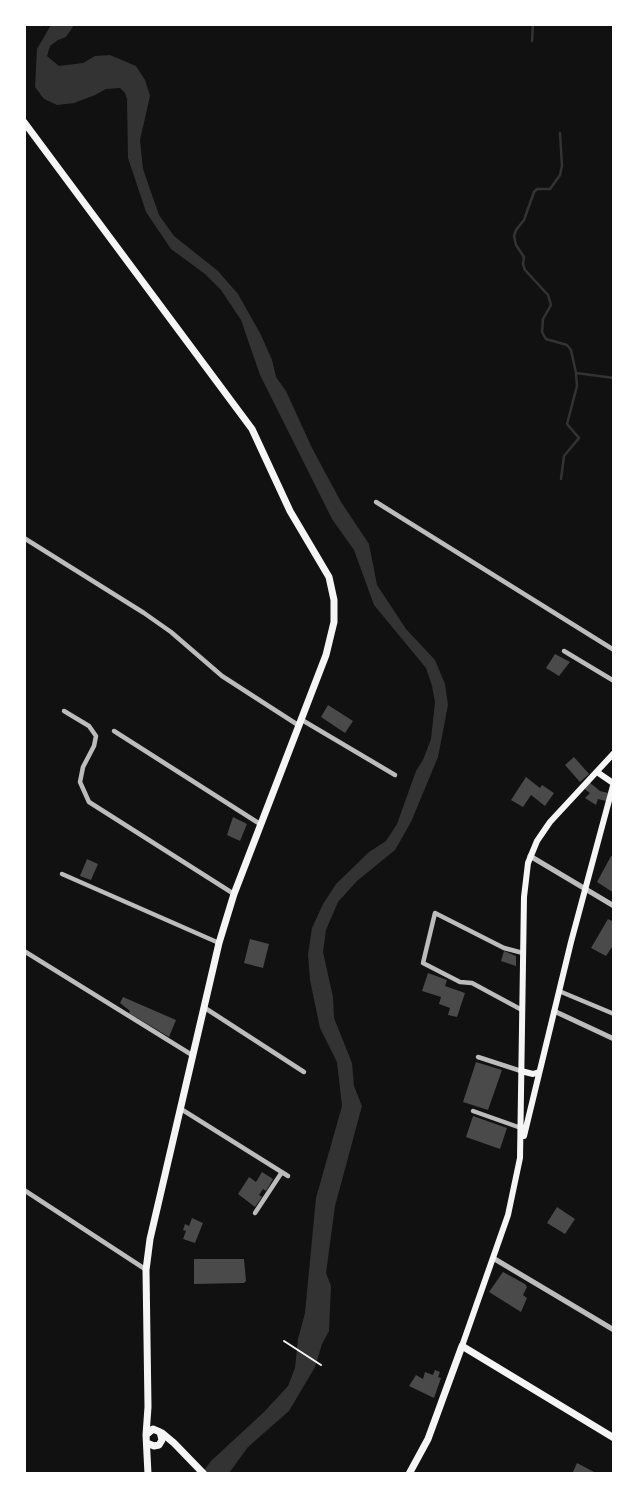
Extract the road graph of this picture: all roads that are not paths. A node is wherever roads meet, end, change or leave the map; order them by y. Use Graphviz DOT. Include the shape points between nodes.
graph roads {
  1 [pos="24,122"];
  2 [pos="376,502"];
  3 [pos="24,538"];
  4 [pos="614,650"];
  5 [pos="564,651"];
  6 [pos="614,681"];
  7 [pos="64,711"];
  8 [pos="300,723"];
  9 [pos="114,731"];
  10 [pos="614,753"];
  11 [pos="597,772"];
  12 [pos="394,775"];
  13 [pos="613,782"];
  14 [pos="261,824"];
  15 [pos="530,856"];
  16 [pos="62,874"];
  17 [pos="585,889"];
  18 [pos="234,894"];
  19 [pos="614,906"];
  20 [pos="219,943"];
  21 [pos="24,951"];
  22 [pos="523,953"];
  23 [pos="559,991"];
  24 [pos="204,1007"];
  25 [pos="522,1010"];
  26 [pos="554,1011"];
  27 [pos="614,1014"];
  28 [pos="614,1039"];
  29 [pos="193,1055"];
  30 [pos="478,1057"];
  31 [pos="521,1071"];
  32 [pos="304,1072"];
  33 [pos="539,1072"];
  34 [pos="181,1109"];
  35 [pos="473,1111"];
  36 [pos="522,1128"];
  37 [pos="521,1148"];
  38 [pos="282,1172"];
  39 [pos="288,1176"];
  40 [pos="24,1190"];
  41 [pos="255,1213"];
  42 [pos="493,1258"];
  43 [pos="146,1270"];
  44 [pos="614,1330"];
  45 [pos="462,1346"];
  46 [pos="148,1407"];
  47 [pos="159,1432"];
  48 [pos="614,1438"];
  49 [pos="146,1439"];
  50 [pos="158,1445"];
  51 [pos="181,1450"];
  52 [pos="148,1469"];
  53 [pos="204,1474"];
  54 [pos="409,1474"];
  1 -- 8 [label="main road" via="246,419 297,524 329,577 334,600 332,636"];
  2 -- 4 [label="street"];
  3 -- 8 [label="street" via="151,617 222,677"];
  5 -- 6 [label="street"];
  7 -- 18 [label="street" via="89,726 96,736 80,782 89,802"];
  8 -- 12 [label="street"];
  8 -- 14 [label="main road"];
  9 -- 14 [label="street"];
  10 -- 11 [label="main road"];
  11 -- 13 [label="main road"];
  11 -- 15 [label="main road" via="557,813"];
  13 -- 17 [label="main road"];
  14 -- 18 [label="main road"];
  15 -- 17 [label="street"];
  15 -- 22 [label="main road" via="524,885"];
  16 -- 20 [label="street"];
  17 -- 19 [label="street"];
  17 -- 23 [label="main road"];
  18 -- 20 [label="main road"];
  20 -- 24 [label="main road"];
  21 -- 29 [label="street"];
  22 -- 25 [label="main road"];
  22 -- 25 [label="street" via="435,913 423,963"];
  23 -- 26 [label="main road"];
  23 -- 27 [label="street"];
  24 -- 29 [label="main road"];
  24 -- 32 [label="street"];
  25 -- 31 [label="main road"];
  26 -- 28 [label="street"];
  26 -- 33 [label="main road"];
  29 -- 34 [label="main road"];
  30 -- 31 [label="street"];
  31 -- 33 [label="main road"];
  31 -- 36 [label="main road"];
  33 -- 37 [label="main road"];
  34 -- 38 [label="street"];
  34 -- 43 [label="main road"];
  35 -- 36 [label="street"];
  36 -- 37 [label="main road"];
  37 -- 42 [label="main road" via="511,1203"];
  38 -- 39 [label="street"];
  38 -- 41 [label="street"];
  40 -- 43 [label="street"];
  42 -- 44 [label="street"];
  42 -- 45 [label="main road"];
  43 -- 46 [label="main road"];
  45 -- 48 [label="main road"];
  45 -- 54 [label="main road" via="428,1439"];
  46 -- 47 [label="main road"];
  46 -- 49 [label="main road"];
  47 -- 49 [label="main road" via="151,1430"];
  47 -- 50 [label="main road" via="162,1440"];
  47 -- 51 [label="main road"];
  49 -- 50 [label="main road"];
  49 -- 52 [label="main road"];
  50 -- 51 [label="main road"];
  50 -- 52 [label="main road"];
  51 -- 53 [label="main road"];
}
